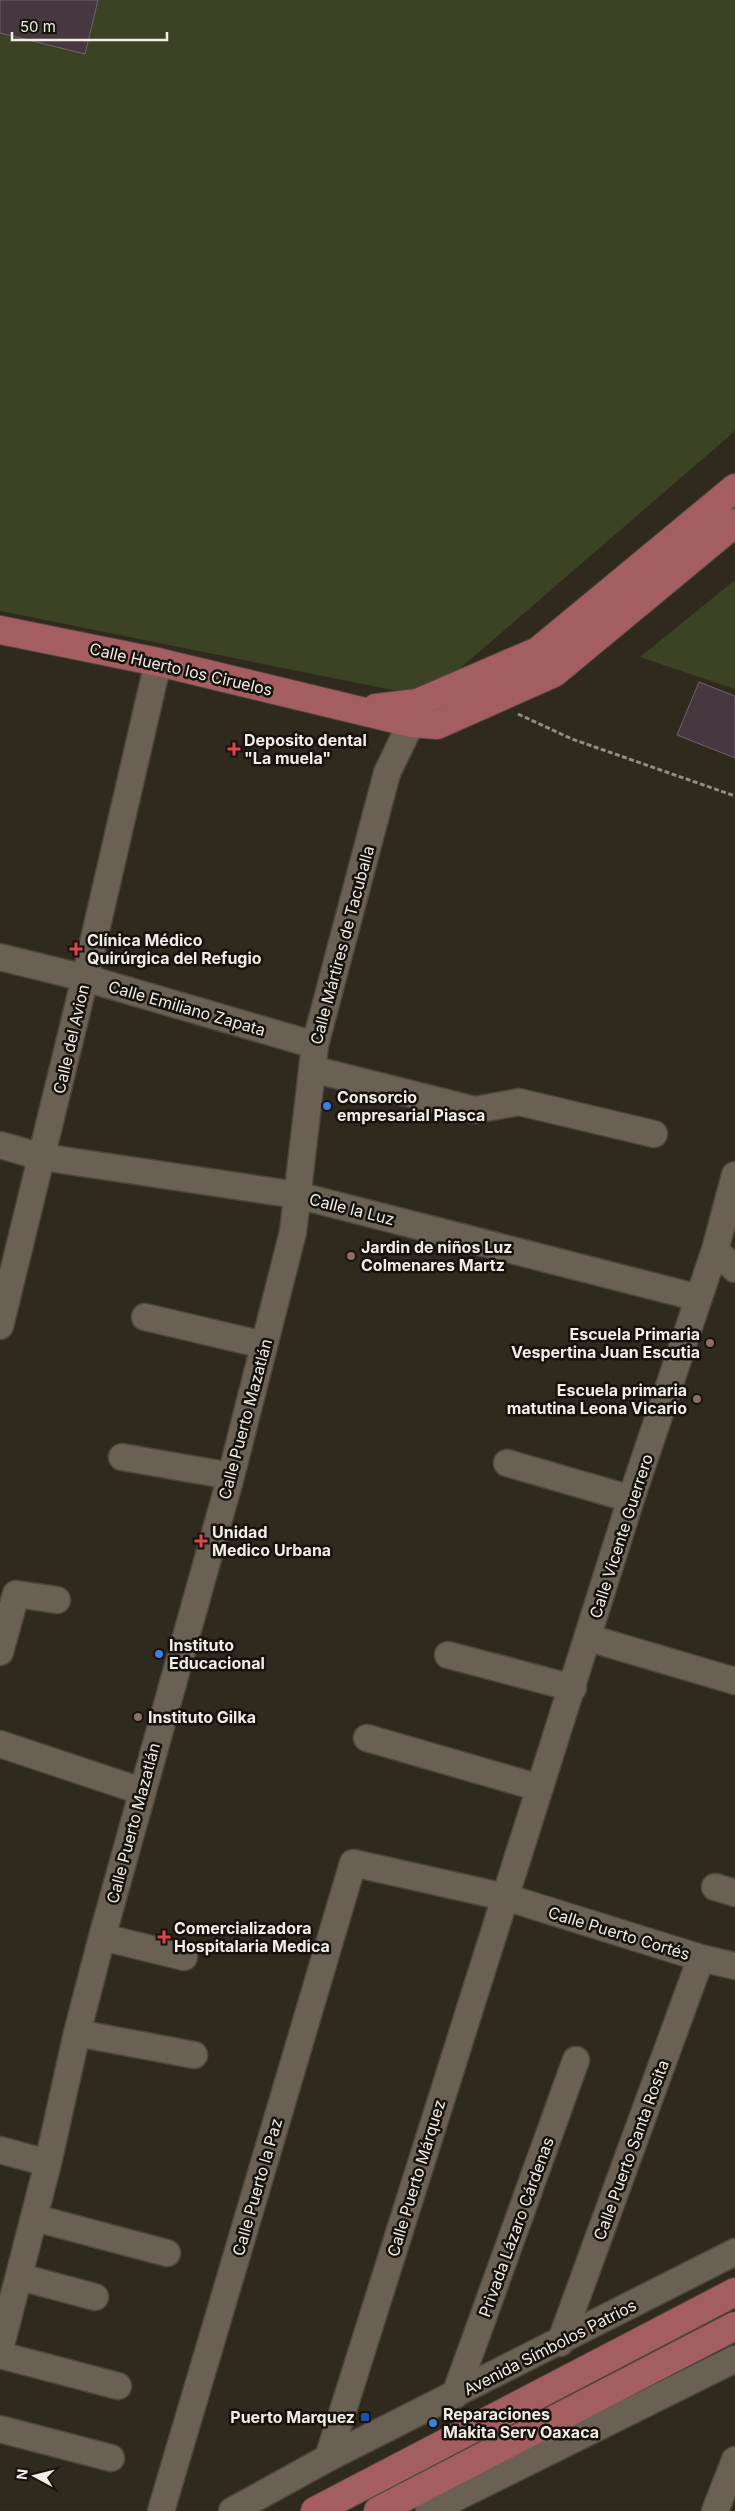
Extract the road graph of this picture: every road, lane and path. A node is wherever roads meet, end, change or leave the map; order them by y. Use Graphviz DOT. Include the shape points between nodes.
graph roads {
  1 [pos="730,509"];
  2 [pos="0,630"];
  3 [pos="158,662"];
  4 [pos="491,701"];
  5 [pos="414,713"];
  6 [pos="735,796"];
  7 [pos="0,957"];
  8 [pos="85,978"];
  9 [pos="314,1057"];
  10 [pos="654,1134"];
  11 [pos="0,1146"];
  12 [pos="42,1157"];
  13 [pos="735,1175"];
  14 [pos="297,1195"];
  15 [pos="715,1250"];
  16 [pos="735,1269"];
  17 [pos="5,1289"];
  18 [pos="699,1298"];
  19 [pos="144,1317"];
  20 [pos="0,1326"];
  21 [pos="264,1345"];
  22 [pos="122,1456"];
  23 [pos="507,1463"];
  24 [pos="231,1476"];
  25 [pos="631,1499"];
  26 [pos="57,1600"];
  27 [pos="589,1638"];
  28 [pos="0,1652"];
  29 [pos="448,1656"];
  30 [pos="735,1681"];
  31 [pos="573,1688"];
  32 [pos="368,1738"];
  33 [pos="0,1744"];
  34 [pos="540,1788"];
  35 [pos="141,1791"];
  36 [pos="353,1862"];
  37 [pos="505,1897"];
  38 [pos="102,1937"];
  39 [pos="184,1957"];
  40 [pos="701,1958"];
  41 [pos="735,1966"];
  42 [pos="77,2033"];
  43 [pos="194,2055"];
  44 [pos="576,2060"];
  45 [pos="0,2150"];
  46 [pos="48,2163"];
  47 [pos="34,2218"];
  48 [pos="735,2252"];
  49 [pos="167,2253"];
  50 [pos="20,2277"];
  51 [pos="735,2292"];
  52 [pos="95,2297"];
  53 [pos="735,2326"];
  54 [pos="560,2343"];
  55 [pos="0,2349"];
  56 [pos="0,2355"];
  57 [pos="735,2359"];
  58 [pos="118,2386"];
  59 [pos="455,2395"];
  60 [pos="0,2429"];
  61 [pos="111,2458"];
  62 [pos="328,2458"];
  63 [pos="735,2460"];
  64 [pos="450,2505"];
  65 [pos="161,2511"];
  66 [pos="232,2511"];
  67 [pos="315,2511"];
  68 [pos="378,2511"];
  69 [pos="430,2511"];
  70 [pos="715,2511"];
  1 -- 4 [label="main road, Calle Huerto los Ciruelos" via="554,673"];
  1 -- 5 [label="main road" via="538,651"];
  2 -- 3 [label="main road, Calle Huerto los Ciruelos"];
  3 -- 5 [label="main road, Calle Huerto los Ciruelos" via="362,710"];
  3 -- 8 [label="street, Calle del Avion"];
  4 -- 5 [label="main road, Calle Huerto los Ciruelos" via="437,725"];
  4 -- 6 [label="path" via="572,740"];
  5 -- 9 [label="street, Calle Mártires de Tacuballa" via="387,773"];
  7 -- 8 [label="street, Calle Emiliano Zapata"];
  8 -- 9 [label="street, Calle Emiliano Zapata"];
  8 -- 12 [label="street, Calle del Avion"];
  9 -- 10 [label="street, Calle Emiliano Zapata" via="475,1110 519,1102"];
  9 -- 14 [label="street, Calle Mártires de Tacuballa"];
  11 -- 12 [label="street, Calle la Luz"];
  12 -- 14 [label="street, Calle la Luz"];
  12 -- 17 [label="street, Calle del Avion"];
  13 -- 15 [label="street, Calle Vicente Guerrero"];
  14 -- 18 [label="street, Calle la Luz"];
  14 -- 21 [label="street, Calle Puerto Mazatlán" via="293,1232"];
  15 -- 16 [label="street"];
  15 -- 18 [label="street, Calle Vicente Guerrero"];
  17 -- 20 [label="street, Calle del Avion"];
  18 -- 25 [label="street, Calle Vicente Guerrero"];
  19 -- 21 [label="street"];
  21 -- 24 [label="street, Calle Puerto Mazatlán"];
  22 -- 24 [label="street"];
  23 -- 25 [label="street"];
  24 -- 35 [label="street, Calle Puerto Mazatlán"];
  25 -- 27 [label="street, Calle Vicente Guerrero"];
  26 -- 28 [label="street" via="16,1594"];
  27 -- 30 [label="street"];
  27 -- 31 [label="street, Calle Vicente Guerrero"];
  29 -- 31 [label="street"];
  31 -- 34 [label="street, Calle Vicente Guerrero"];
  32 -- 34 [label="street"];
  33 -- 35 [label="street"];
  34 -- 37 [label="street, Calle Vicente Guerrero"];
  35 -- 38 [label="street, Calle Puerto Mazatlán"];
  36 -- 37 [label="street, Calle Puerto Cortés"];
  36 -- 65 [label="street, Calle Puerto la Paz"];
  37 -- 40 [label="street, Calle Puerto Cortés"];
  37 -- 62 [label="street, Calle Puerto Márquez"];
  38 -- 39 [label="street"];
  38 -- 42 [label="street, Calle Puerto Mazatlán"];
  40 -- 41 [label="street, Calle Puerto Cortés"];
  40 -- 54 [label="street, Calle Puerto Santa Rosita"];
  42 -- 43 [label="street"];
  42 -- 46 [label="street, Calle Puerto Mazatlán"];
  44 -- 59 [label="street, Privada Lázaro Cárdenas"];
  45 -- 46 [label="street"];
  46 -- 47 [label="street, Calle Puerto Mazatlán"];
  47 -- 49 [label="street"];
  47 -- 50 [label="street, Calle Puerto Mazatlán"];
  48 -- 54 [label="street, Avenida Símbolos Patrios"];
  50 -- 52 [label="street"];
  50 -- 55 [label="street, Calle Puerto Mazatlán"];
  51 -- 67 [label="main road"];
  53 -- 68 [label="main road"];
  54 -- 59 [label="street, Avenida Símbolos Patrios"];
  56 -- 58 [label="street"];
  57 -- 64 [label="street"];
  59 -- 62 [label="street, Avenida Símbolos Patrios"];
  60 -- 61 [label="street"];
  62 -- 66 [label="street, Avenida Símbolos Patrios"];
  63 -- 70 [label="street"];
  64 -- 69 [label="street"];
}
